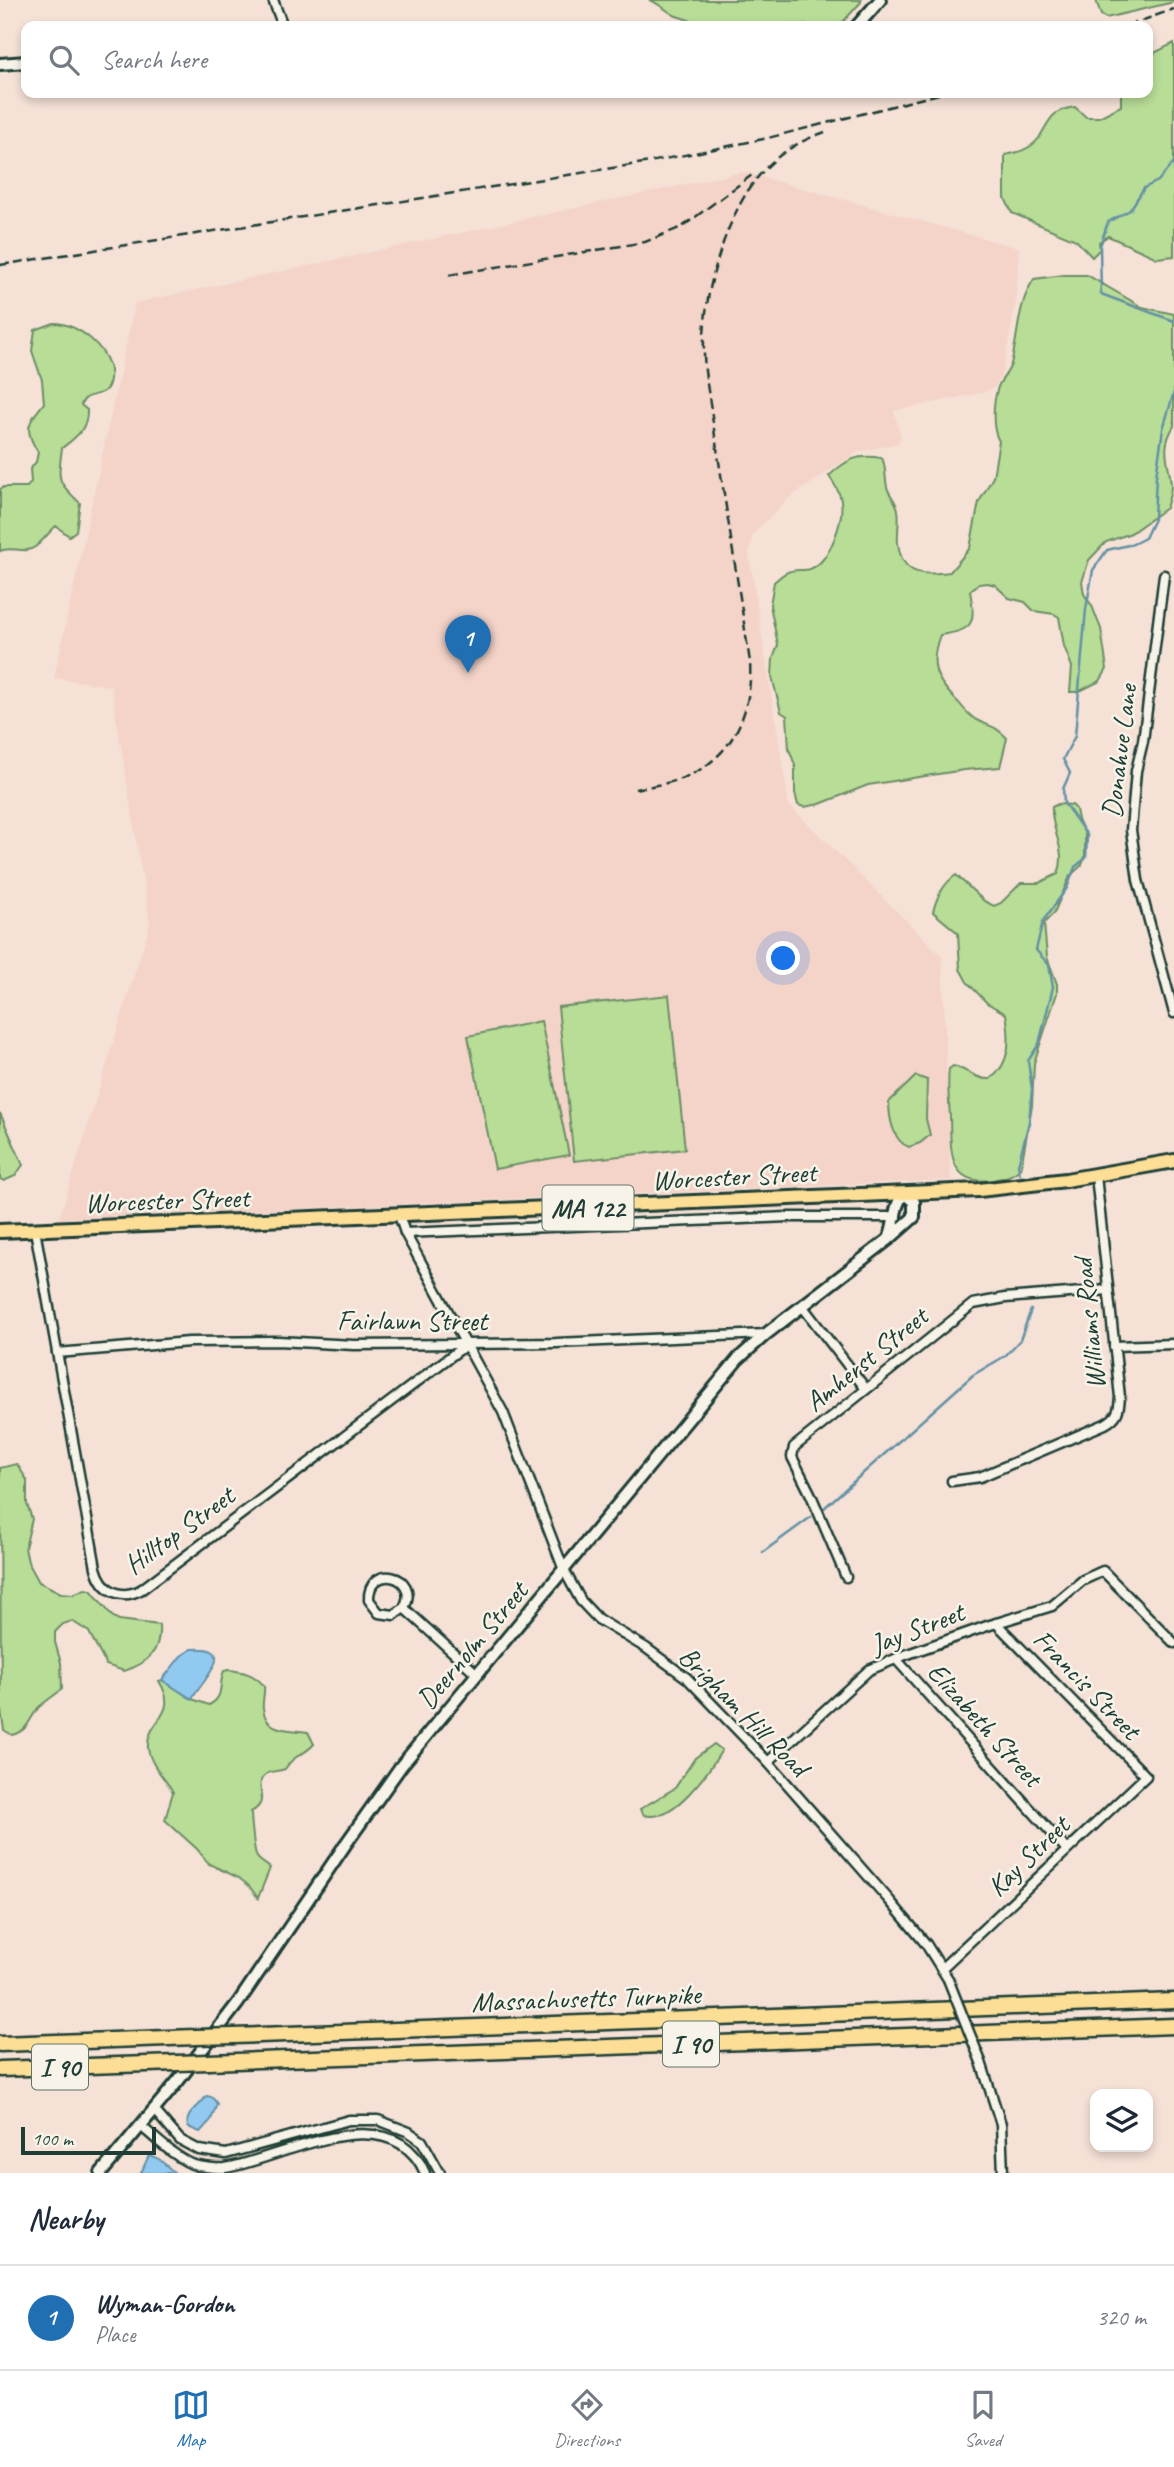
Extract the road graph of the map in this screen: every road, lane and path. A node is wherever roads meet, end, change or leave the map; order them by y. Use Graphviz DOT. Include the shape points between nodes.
graph roads {
  1 [pos="273,0"];
  2 [pos="880,0"];
  3 [pos="281,21"];
  4 [pos="861,21"];
  5 [pos="21,62"];
  6 [pos="0,64"];
  7 [pos="1164,575"];
  8 [pos="1174,1013"];
  9 [pos="1174,1161"];
  10 [pos="1096,1176"];
  11 [pos="904,1193"];
  12 [pos="399,1215"];
  13 [pos="896,1217"];
  14 [pos="35,1230"];
  15 [pos="0,1231"];
  16 [pos="405,1233"];
  17 [pos="890,1239"];
  18 [pos="1108,1290"];
  19 [pos="803,1307"];
  20 [pos="766,1334"];
  21 [pos="467,1344"];
  22 [pos="1174,1344"];
  23 [pos="1114,1346"];
  24 [pos="57,1353"];
  25 [pos="866,1389"];
  26 [pos="953,1481"];
  27 [pos="564,1570"];
  28 [pos="846,1577"];
  29 [pos="404,1608"];
  30 [pos="996,1623"];
  31 [pos="1174,1643"];
  32 [pos="896,1659"];
  33 [pos="477,1674"];
  34 [pos="768,1762"];
  35 [pos="1146,1776"];
  36 [pos="1067,1850"];
  37 [pos="942,1968"];
  38 [pos="1174,2001"];
  39 [pos="1174,2026"];
  40 [pos="0,2044"];
  41 [pos="0,2069"];
  42 [pos="154,2110"];
  43 [pos="141,2126"];
  44 [pos="101,2173"];
  45 [pos="425,2173"];
  46 [pos="440,2173"];
  47 [pos="1003,2173"];
  1 -- 3 [label="street"];
  2 -- 4 [label="street"];
  5 -- 6 [label="street"];
  7 -- 8 [label="street, Donahue Lane" via="1131,823 1138,880"];
  9 -- 10 [label="main road, Worcester Street / MA 122"];
  10 -- 11 [label="main road, Worcester Street / MA 122" via="1010,1188"];
  10 -- 18 [label="street, Williams Road"];
  11 -- 12 [label="main road, Worcester Street / MA 122"];
  11 -- 13 [label="street" via="897,1202"];
  11 -- 17 [label="street, Deernolm Street" via="914,1202 914,1217"];
  12 -- 14 [label="main road, Worcester Street / MA 122"];
  12 -- 16 [label="street, Brigham Hill Road"];
  13 -- 16 [label="street" via="788,1217"];
  13 -- 17 [label="street"];
  14 -- 15 [label="main road, Worcester Street / MA 122"];
  14 -- 24 [label="street, Hilltop Street"];
  16 -- 21 [label="street, Brigham Hill Road"];
  17 -- 19 [label="street, Deernolm Street"];
  18 -- 23 [label="street, Williams Road"];
  18 -- 25 [label="street, Amherst Street" via="973,1304"];
  19 -- 20 [label="street, Deernolm Street"];
  19 -- 25 [label="street"];
  20 -- 21 [label="street, Fairlawn Street"];
  20 -- 27 [label="street, Deernolm Street" via="726,1373"];
  21 -- 24 [label="street, Fairlawn Street" via="189,1342"];
  21 -- 24 [label="street, Hilltop Street" via="142,1589 128,1595 108,1589 98,1574"];
  21 -- 27 [label="street, Brigham Hill Road" via="510,1426"];
  22 -- 23 [label="street"];
  23 -- 26 [label="street, Williams Road" via="1120,1397 1114,1419 980,1477"];
  25 -- 28 [label="street, Amherst Street" via="791,1452"];
  27 -- 33 [label="street, Deernolm Street"];
  27 -- 34 [label="street, Brigham Hill Road" via="593,1615 687,1678"];
  29 -- 29 [label="street" via="391,1616 379,1613 369,1600 373,1585 388,1577 400,1580 408,1595"];
  29 -- 33 [label="street"];
  30 -- 31 [label="street, Jay Street" via="1057,1604 1083,1580 1102,1571"];
  30 -- 32 [label="street, Jay Street"];
  30 -- 35 [label="street, Francis Street"];
  32 -- 34 [label="street, Jay Street" via="863,1674"];
  32 -- 36 [label="street, Elizabeth Street"];
  33 -- 42 [label="street, Deernolm Street" via="401,1766 238,2003"];
  34 -- 37 [label="street, Brigham Hill Road" via="896,1908"];
  35 -- 36 [label="street, Kay Street"];
  36 -- 37 [label="street, Kay Street"];
  37 -- 47 [label="street, Brigham Hill Road, bridge" via="1001,2124"];
  38 -- 40 [label="highway, Massachusetts Turnpike / I 90, bridge"];
  39 -- 41 [label="highway, Massachusetts Turnpike / I 90, bridge"];
  42 -- 43 [label="street, Deernolm Street"];
  42 -- 46 [label="street" via="180,2140 198,2150 226,2154 349,2120 378,2120 422,2141"];
  43 -- 44 [label="street, Deernolm Street"];
  43 -- 45 [label="street" via="195,2165 223,2168 338,2135 382,2135 406,2148"];
}
